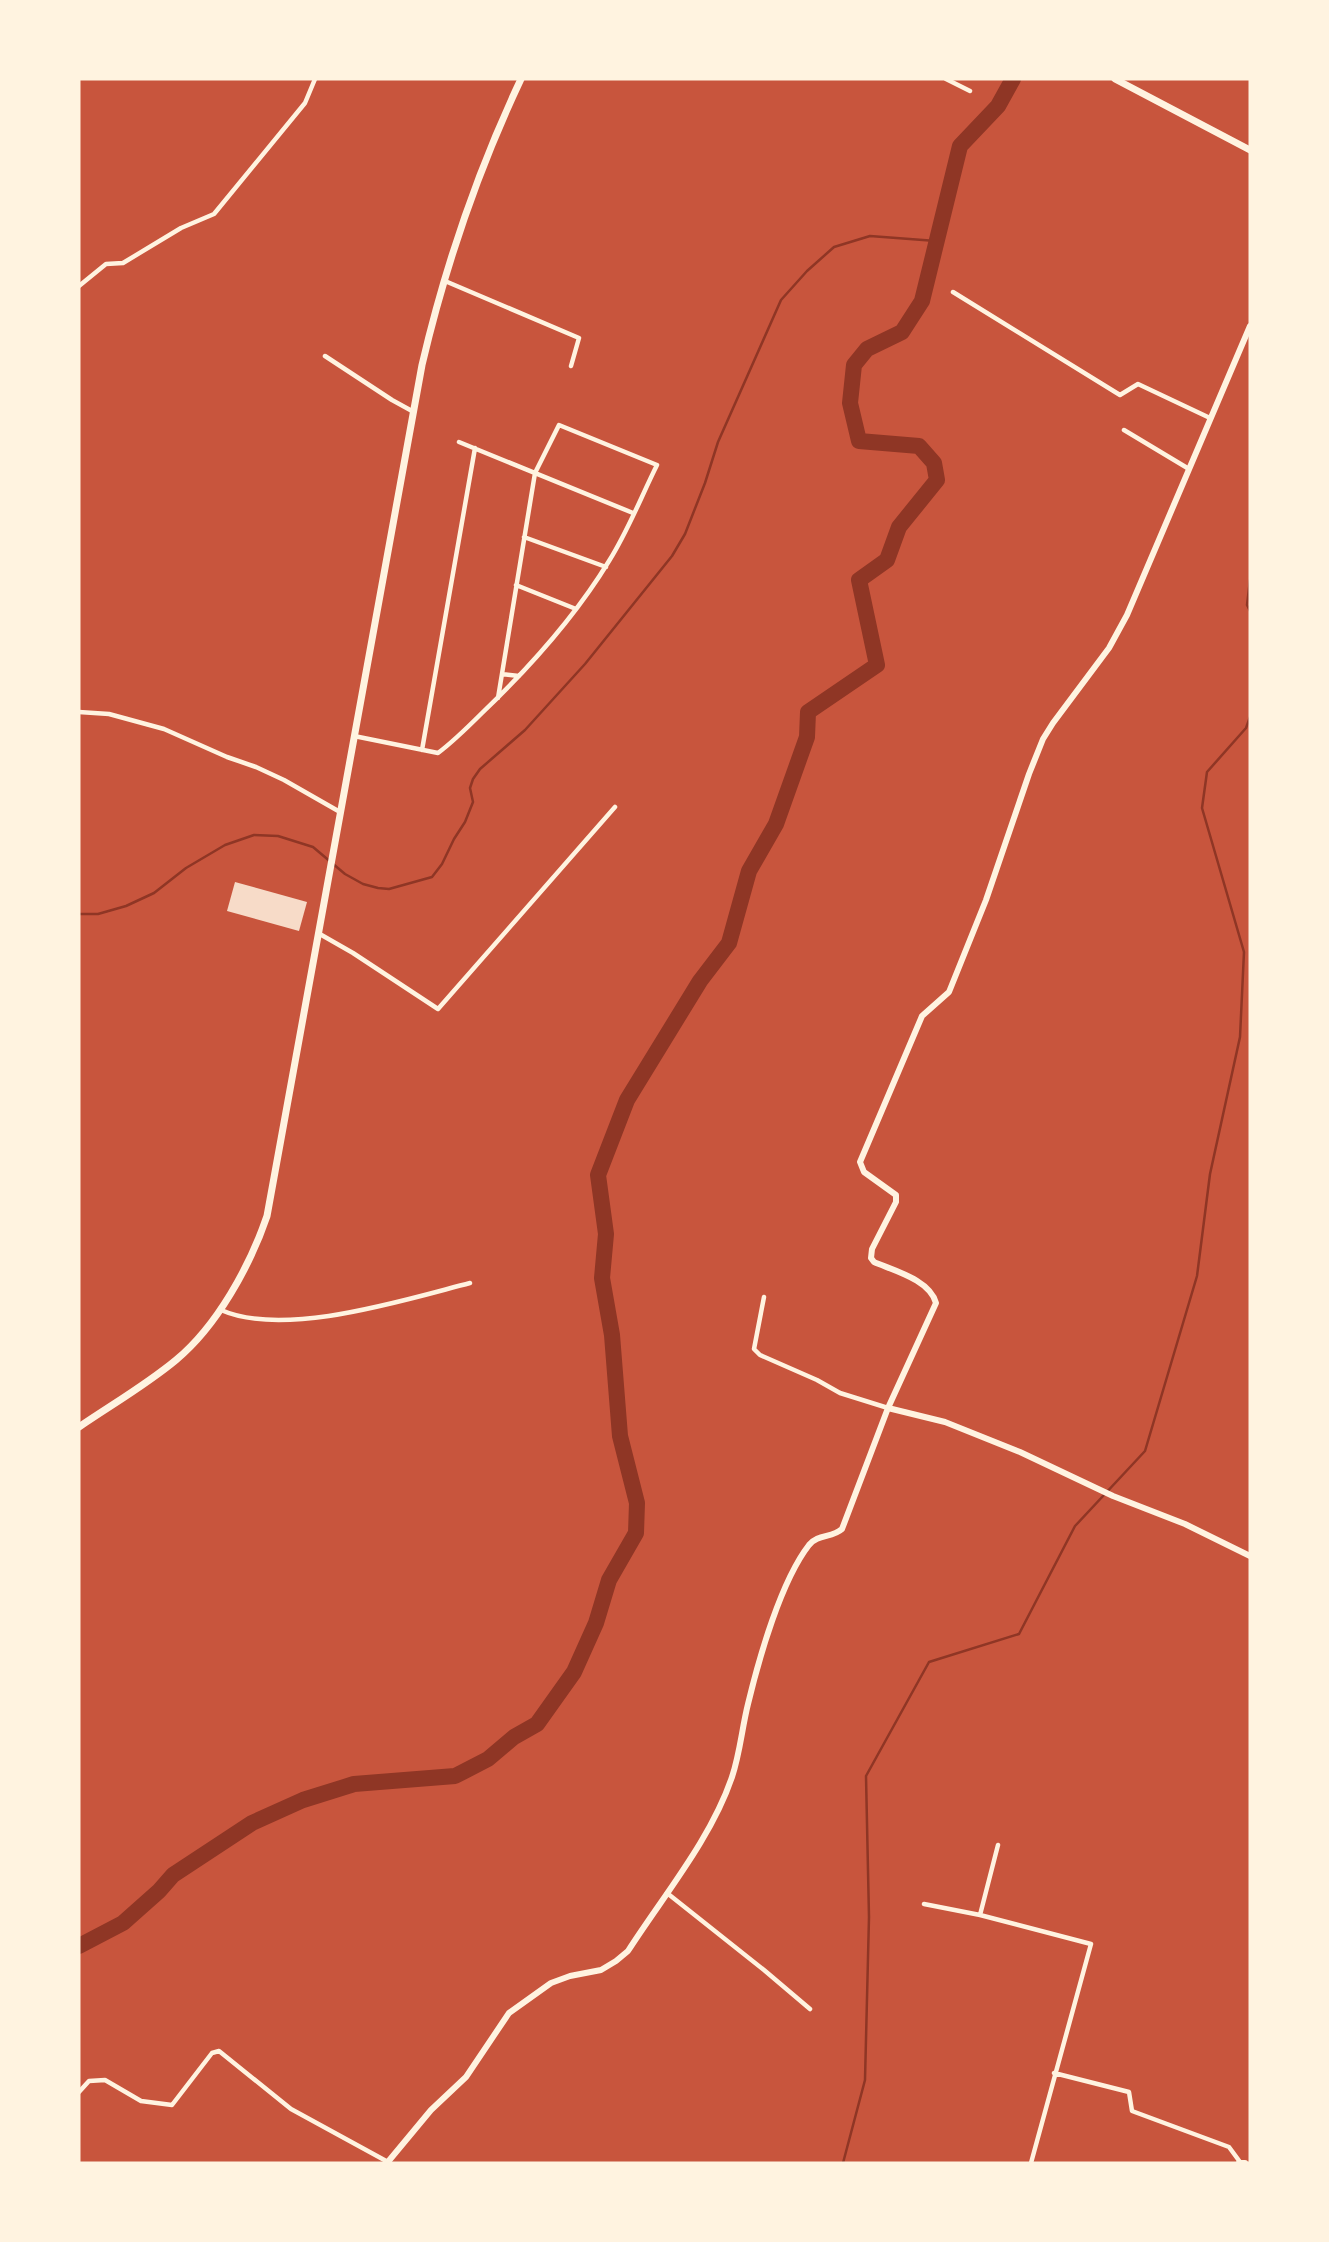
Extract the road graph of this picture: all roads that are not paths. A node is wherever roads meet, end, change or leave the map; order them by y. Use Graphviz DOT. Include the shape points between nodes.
graph roads {
  1 [pos="315,79"];
  2 [pos="521,79"];
  3 [pos="946,79"];
  4 [pos="1115,79"];
  5 [pos="970,91"];
  6 [pos="1250,150"];
  7 [pos="444,281"];
  8 [pos="79,286"];
  9 [pos="953,292"];
  10 [pos="1250,326"];
  11 [pos="325,356"];
  12 [pos="571,366"];
  13 [pos="412,411"];
  14 [pos="1210,418"];
  15 [pos="1124,430"];
  16 [pos="459,442"];
  17 [pos="475,448"];
  18 [pos="1190,470"];
  19 [pos="535,473"];
  20 [pos="633,513"];
  21 [pos="524,537"];
  22 [pos="606,567"];
  23 [pos="516,585"];
  24 [pos="576,609"];
  25 [pos="502,674"];
  26 [pos="519,676"];
  27 [pos="498,698"];
  28 [pos="79,712"];
  29 [pos="354,736"];
  30 [pos="422,750"];
  31 [pos="615,807"];
  32 [pos="340,812"];
  33 [pos="317,933"];
  34 [pos="470,1283"];
  35 [pos="764,1297"];
  36 [pos="220,1309"];
  37 [pos="888,1408"];
  38 [pos="79,1427"];
  39 [pos="1250,1556"];
  40 [pos="998,1845"];
  41 [pos="666,1892"];
  42 [pos="924,1904"];
  43 [pos="980,1914"];
  44 [pos="810,2010"];
  45 [pos="1054,2073"];
  46 [pos="79,2092"];
  47 [pos="388,2162"];
  48 [pos="1031,2163"];
  49 [pos="1241,2163"];
  1 -- 8 [label="street" via="305,103 214,214 123,263 106,264"];
  2 -- 7 [label="main road"];
  3 -- 5 [label="street"];
  4 -- 6 [label="main road"];
  7 -- 12 [label="street" via="579,338"];
  7 -- 13 [label="main road"];
  9 -- 14 [label="street" via="1120,395 1138,384"];
  10 -- 14 [label="street"];
  11 -- 13 [label="street"];
  13 -- 29 [label="main road"];
  14 -- 18 [label="street"];
  15 -- 18 [label="street"];
  16 -- 17 [label="street"];
  17 -- 19 [label="street"];
  17 -- 30 [label="street"];
  18 -- 37 [label="street" via="1118,632 1043,740 949,992 922,1016 860,1162 864,1172 896,1195 871,1258 926,1286 936,1303"];
  19 -- 20 [label="street"];
  19 -- 20 [label="street" via="559,425 657,465"];
  19 -- 21 [label="street"];
  20 -- 22 [label="street"];
  21 -- 22 [label="street"];
  21 -- 23 [label="street"];
  22 -- 24 [label="street"];
  23 -- 24 [label="street"];
  23 -- 25 [label="street"];
  24 -- 26 [label="street"];
  25 -- 26 [label="street"];
  25 -- 27 [label="street"];
  26 -- 27 [label="street"];
  27 -- 30 [label="street" via="438,753"];
  28 -- 32 [label="street" via="109,714 164,729 265,771"];
  29 -- 30 [label="street"];
  29 -- 32 [label="main road"];
  31 -- 33 [label="street" via="438,1009"];
  32 -- 33 [label="main road"];
  33 -- 36 [label="main road" via="267,1216 249,1263"];
  34 -- 36 [label="street" via="346,1314 254,1320"];
  35 -- 37 [label="street" via="754,1349 760,1355 840,1393"];
  36 -- 38 [label="main road" via="177,1360"];
  37 -- 39 [label="street" via="945,1422 1020,1452"];
  37 -- 41 [label="street" via="842,1529 814,1539 794,1567 769,1630 733,1775 713,1823"];
  40 -- 43 [label="street"];
  41 -- 44 [label="street"];
  41 -- 47 [label="street" via="628,1951 616,1961 551,1983 509,2013 466,2077"];
  42 -- 43 [label="street"];
  43 -- 45 [label="street" via="1091,1944"];
  45 -- 48 [label="street"];
  45 -- 49 [label="street" via="1129,2092 1132,2111 1229,2147"];
  46 -- 47 [label="street" via="89,2081 105,2080 141,2101 172,2105 212,2053 219,2051 291,2109"];
}
